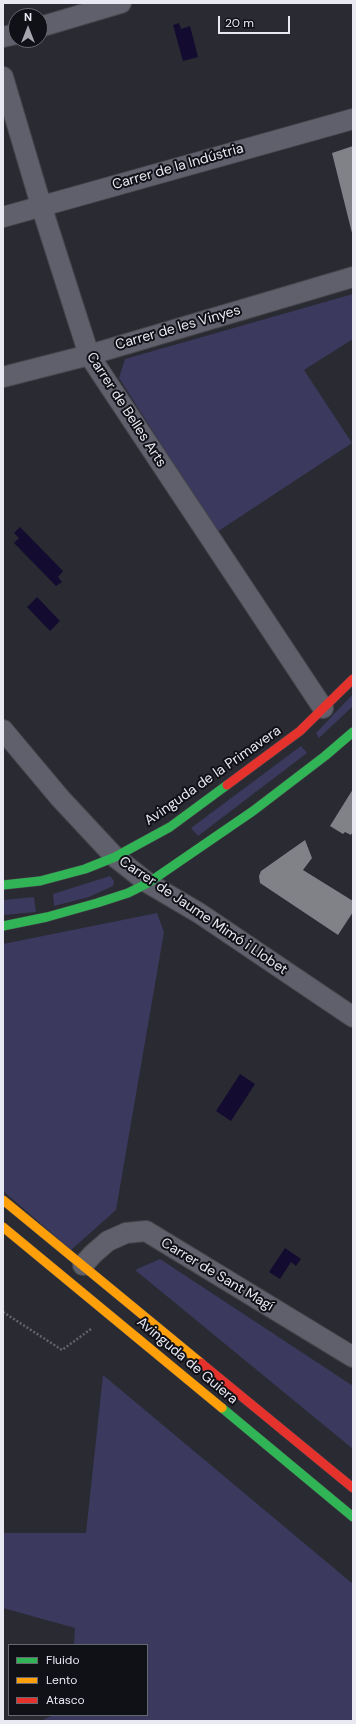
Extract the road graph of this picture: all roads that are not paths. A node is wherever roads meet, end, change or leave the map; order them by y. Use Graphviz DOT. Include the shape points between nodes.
graph roads {
  1 [pos="121,3"];
  2 [pos="48,25"];
  3 [pos="3,77"];
  4 [pos="353,119"];
  5 [pos="41,205"];
  6 [pos="3,217"];
  7 [pos="353,277"];
  8 [pos="89,355"];
  9 [pos="3,377"];
  10 [pos="353,679"];
  11 [pos="323,708"];
  12 [pos="3,730"];
  13 [pos="353,732"];
  14 [pos="115,857"];
  15 [pos="148,883"];
  16 [pos="3,886"];
  17 [pos="3,926"];
  18 [pos="353,1016"];
  19 [pos="3,1200"];
  20 [pos="3,1227"];
  21 [pos="83,1265"];
  22 [pos="353,1357"];
  23 [pos="353,1488"];
  24 [pos="353,1517"];
  1 -- 2 [label="street"];
  3 -- 5 [label="street, Carrer de Belles Arts"];
  4 -- 5 [label="street, Carrer de la Indústria"];
  5 -- 6 [label="street, Carrer de la Indústria"];
  5 -- 8 [label="street, Carrer de Belles Arts"];
  7 -- 8 [label="street, Carrer de les Vinyes"];
  8 -- 9 [label="street, Carrer de les Vinyes"];
  8 -- 11 [label="street, Carrer de Belles Arts"];
  10 -- 11 [label="main road, Avinguda de la Primavera"];
  11 -- 14 [label="main road, Avinguda de la Primavera" via="300,731 170,827"];
  12 -- 14 [label="street, Carrer de Jaume Mimó i Llobet" via="60,798"];
  13 -- 15 [label="main road" via="253,811"];
  14 -- 15 [label="street, Carrer de Jaume Mimó i Llobet"];
  14 -- 16 [label="main road, Avinguda de la Primavera" via="85,869 40,881"];
  15 -- 17 [label="main road" via="128,893 97,903"];
  15 -- 18 [label="street, Carrer de Jaume Mimó i Llobet" via="199,913"];
  19 -- 21 [label="main road, Avinguda de Guiera"];
  20 -- 24 [label="main road, Avinguda de Guiera"];
  21 -- 22 [label="street, Carrer de Sant Magí" via="108,1241 126,1233 146,1231"];
  21 -- 23 [label="main road, Avinguda de Guiera"];
}
